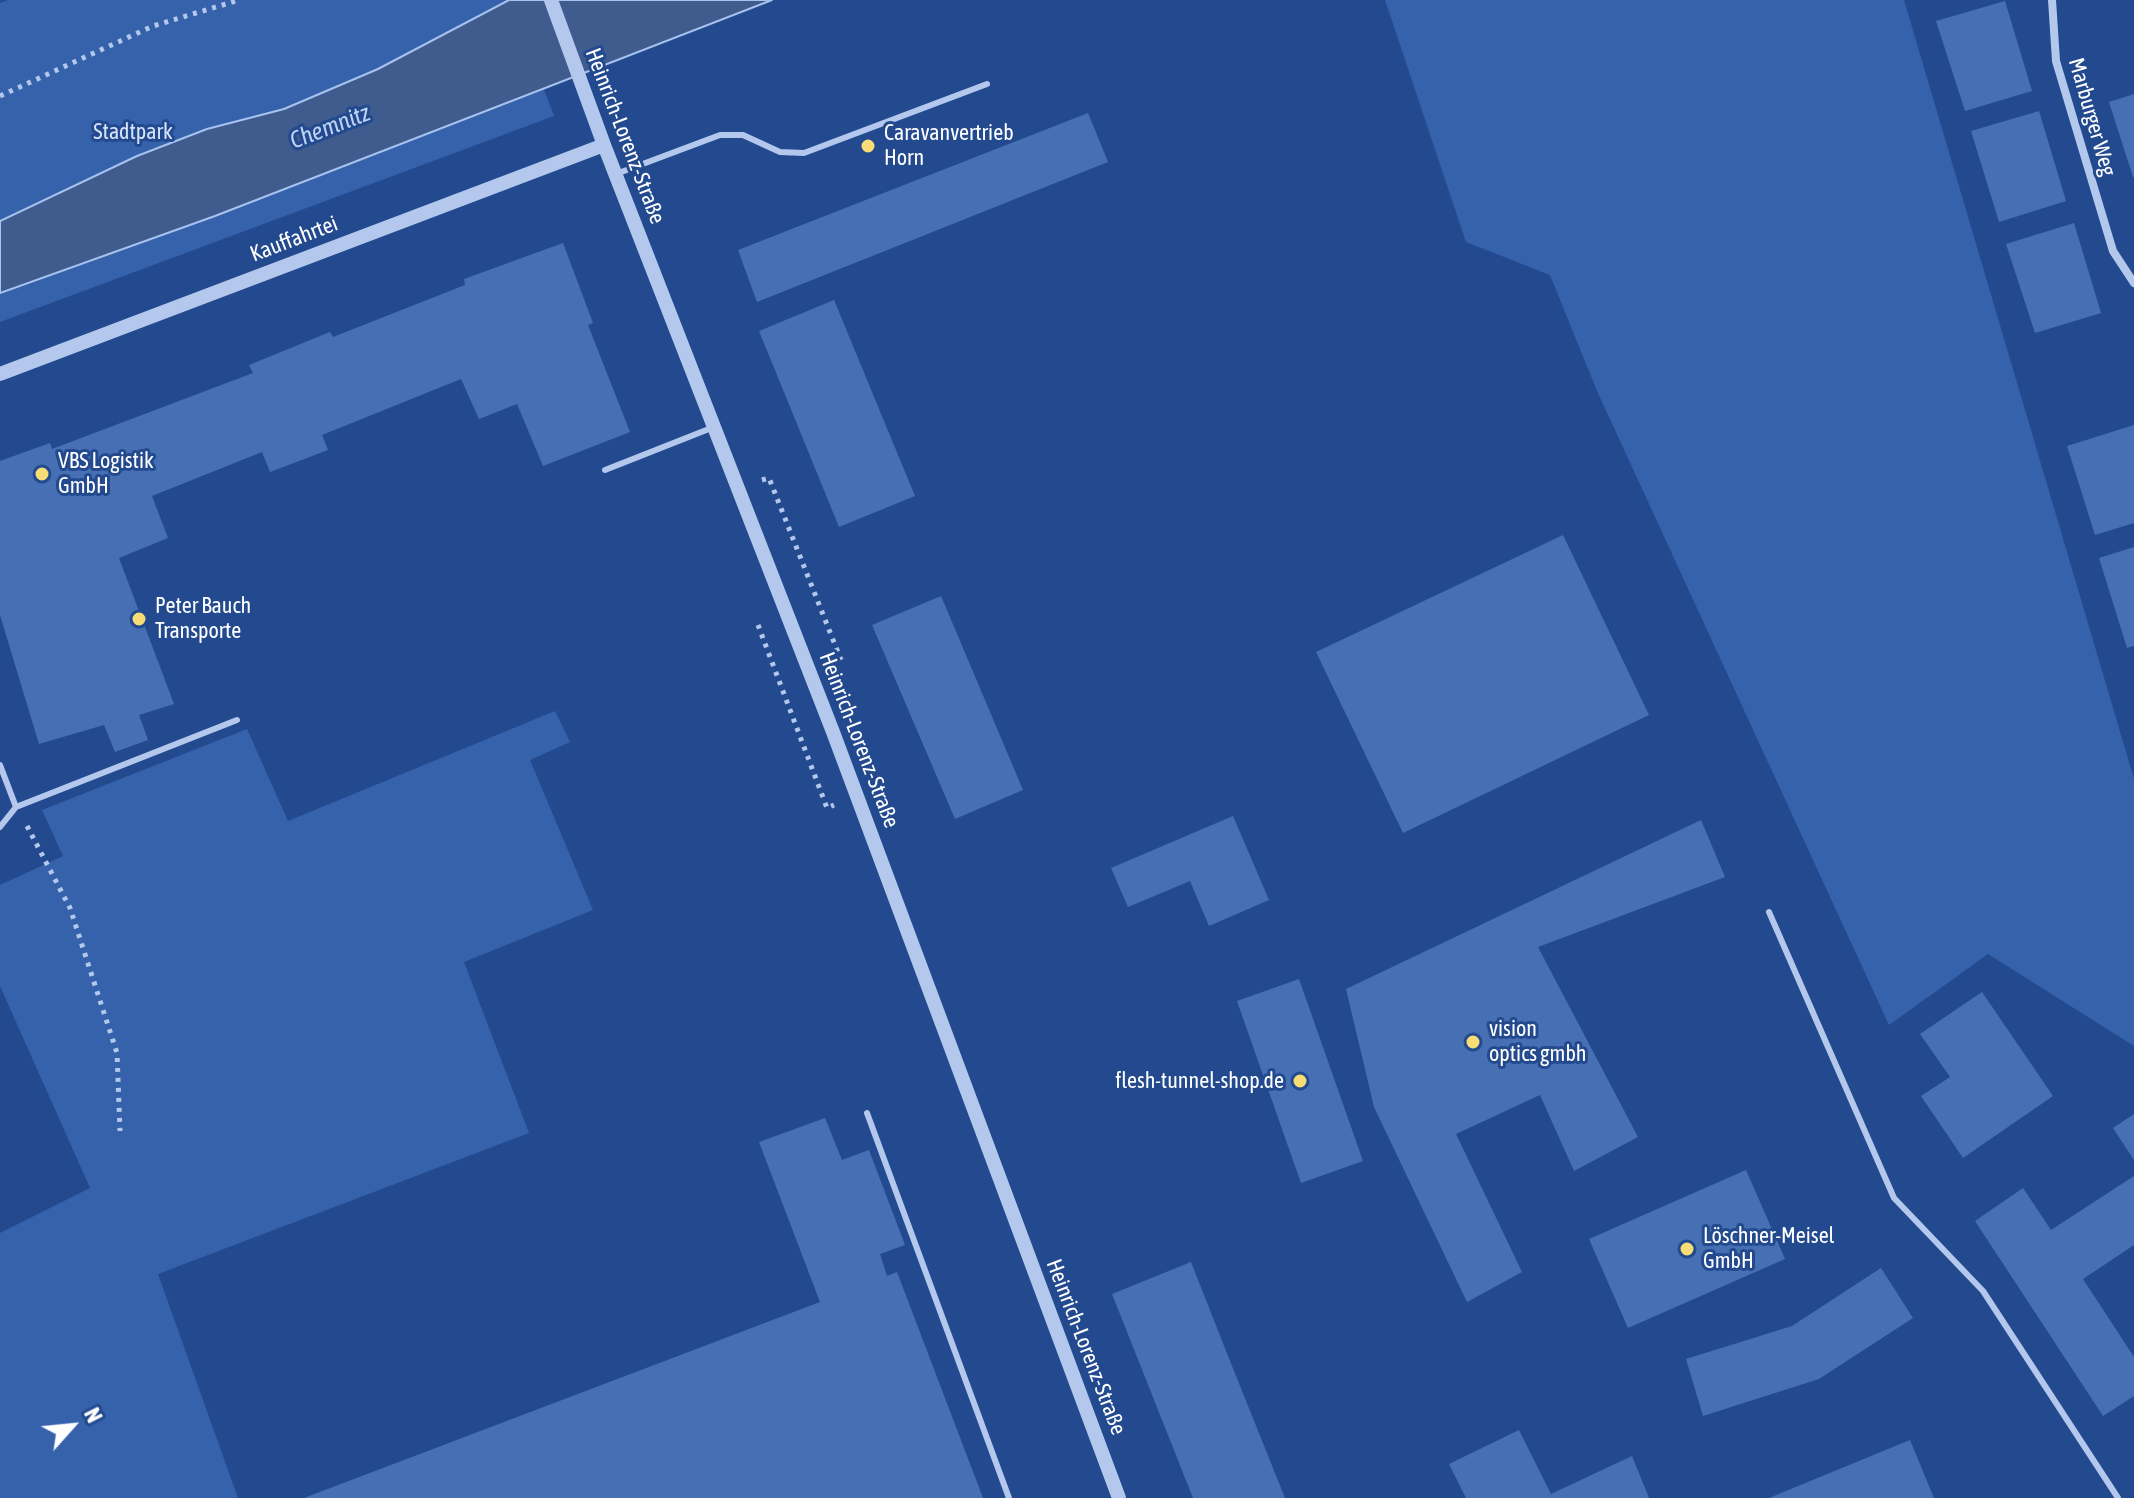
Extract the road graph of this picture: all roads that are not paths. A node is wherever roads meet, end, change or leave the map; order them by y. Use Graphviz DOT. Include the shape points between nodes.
graph roads {
  1 [pos="551,0"];
  2 [pos="2052,0"];
  3 [pos="987,84"];
  4 [pos="604,145"];
  5 [pos="616,174"];
  6 [pos="2134,283"];
  7 [pos="0,374"];
  8 [pos="714,427"];
  9 [pos="605,470"];
  10 [pos="237,720"];
  11 [pos="0,765"];
  12 [pos="16,807"];
  13 [pos="0,827"];
  14 [pos="1769,912"];
  15 [pos="867,1113"];
  16 [pos="1009,1498"];
  17 [pos="1119,1498"];
  18 [pos="2118,1498"];
  1 -- 4 [label="street, Heinrich-Lorenz-Straße"];
  2 -- 6 [label="street, Marburger Weg" via="2056,61 2113,251"];
  3 -- 5 [label="lane" via="804,153 780,152 743,135 720,135"];
  4 -- 5 [label="street, Heinrich-Lorenz-Straße"];
  4 -- 7 [label="street, Kauffahrtei"];
  5 -- 8 [label="street, Heinrich-Lorenz-Straße"];
  8 -- 9 [label="lane"];
  8 -- 17 [label="street, Heinrich-Lorenz-Straße"];
  10 -- 12 [label="lane"];
  11 -- 12 [label="lane"];
  12 -- 13 [label="lane"];
  14 -- 18 [label="lane" via="1894,1198 1983,1291"];
  15 -- 16 [label="lane"];
}
